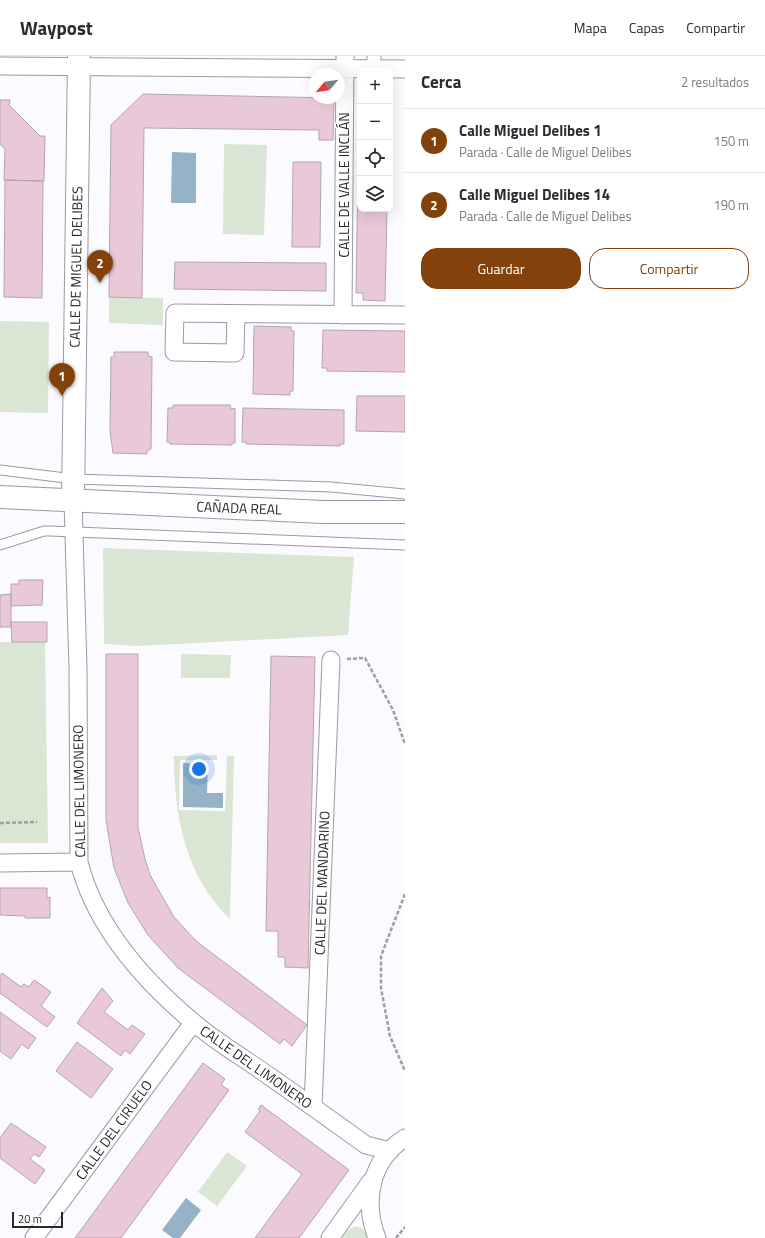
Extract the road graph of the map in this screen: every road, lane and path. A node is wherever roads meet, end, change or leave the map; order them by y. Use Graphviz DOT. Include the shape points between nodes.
graph roads {
  1 [pos="79,62"];
  2 [pos="345,62"];
  3 [pos="374,62"];
  4 [pos="0,66"];
  5 [pos="405,69"];
  6 [pos="236,314"];
  7 [pos="343,314"];
  8 [pos="405,315"];
  9 [pos="0,470"];
  10 [pos="74,479"];
  11 [pos="405,494"];
  12 [pos="0,497"];
  13 [pos="73,501"];
  14 [pos="0,512"];
  15 [pos="405,512"];
  16 [pos="74,531"];
  17 [pos="0,545"];
  18 [pos="405,545"];
  19 [pos="331,660"];
  20 [pos="405,744"];
  21 [pos="37,822"];
  22 [pos="0,823"];
  23 [pos="79,862"];
  24 [pos="0,864"];
  25 [pos="405,894"];
  26 [pos="193,1023"];
  27 [pos="405,1071"];
  28 [pos="313,1106"];
  29 [pos="405,1138"];
  30 [pos="366,1145"];
  31 [pos="390,1151"];
  32 [pos="376,1172"];
  33 [pos="405,1227"];
  34 [pos="374,1231"];
  35 [pos="334,1233"];
  36 [pos="34,1238"];
  37 [pos="396,1238"];
  1 -- 2 [label="street"];
  1 -- 4 [label="street"];
  1 -- 10 [label="street, CALLE DE MIGUEL DELIBES"];
  2 -- 3 [label="street"];
  2 -- 7 [label="street, CALLE DE VALLE INCLÁN"];
  3 -- 5 [label="street"];
  6 -- 7 [label="street"];
  7 -- 8 [label="street"];
  9 -- 10 [label="lane"];
  10 -- 11 [label="lane" via="331,487"];
  10 -- 13 [label="street, CALLE DE MIGUEL DELIBES"];
  12 -- 13 [label="street, CAÑADA REAL"];
  13 -- 14 [label="street, CAÑADA REAL"];
  13 -- 15 [label="street, CAÑADA REAL" via="323,512"];
  13 -- 16 [label="street, CALLE DEL LIMONERO"];
  16 -- 17 [label="lane" via="44,531"];
  16 -- 18 [label="lane"];
  16 -- 23 [label="street, CALLE DEL LIMONERO"];
  19 -- 20 [label="path" via="365,658 393,710"];
  19 -- 28 [label="street, CALLE DEL MANDARINO"];
  21 -- 22 [label="path"];
  23 -- 24 [label="street"];
  23 -- 26 [label="street, CALLE DEL LIMONERO" via="84,883 93,903 122,949 148,980"];
  25 -- 27 [label="path" via="381,956 381,988 390,1036"];
  26 -- 28 [label="street, CALLE DEL LIMONERO"];
  26 -- 36 [label="street, CALLE DEL CIRUELO"];
  28 -- 30 [label="street, CALLE DEL LIMONERO"];
  29 -- 31 [label="street"];
  30 -- 31 [label="street, CALLE DEL LIMONERO"];
  30 -- 32 [label="street, CALLE DEL LIMONERO"];
  31 -- 32 [label="street"];
  32 -- 34 [label="street" via="369,1200"];
  32 -- 35 [label="street"];
  33 -- 37 [label="path"];
  34 -- 35 [label="street" via="360,1220 350,1221"];
}
